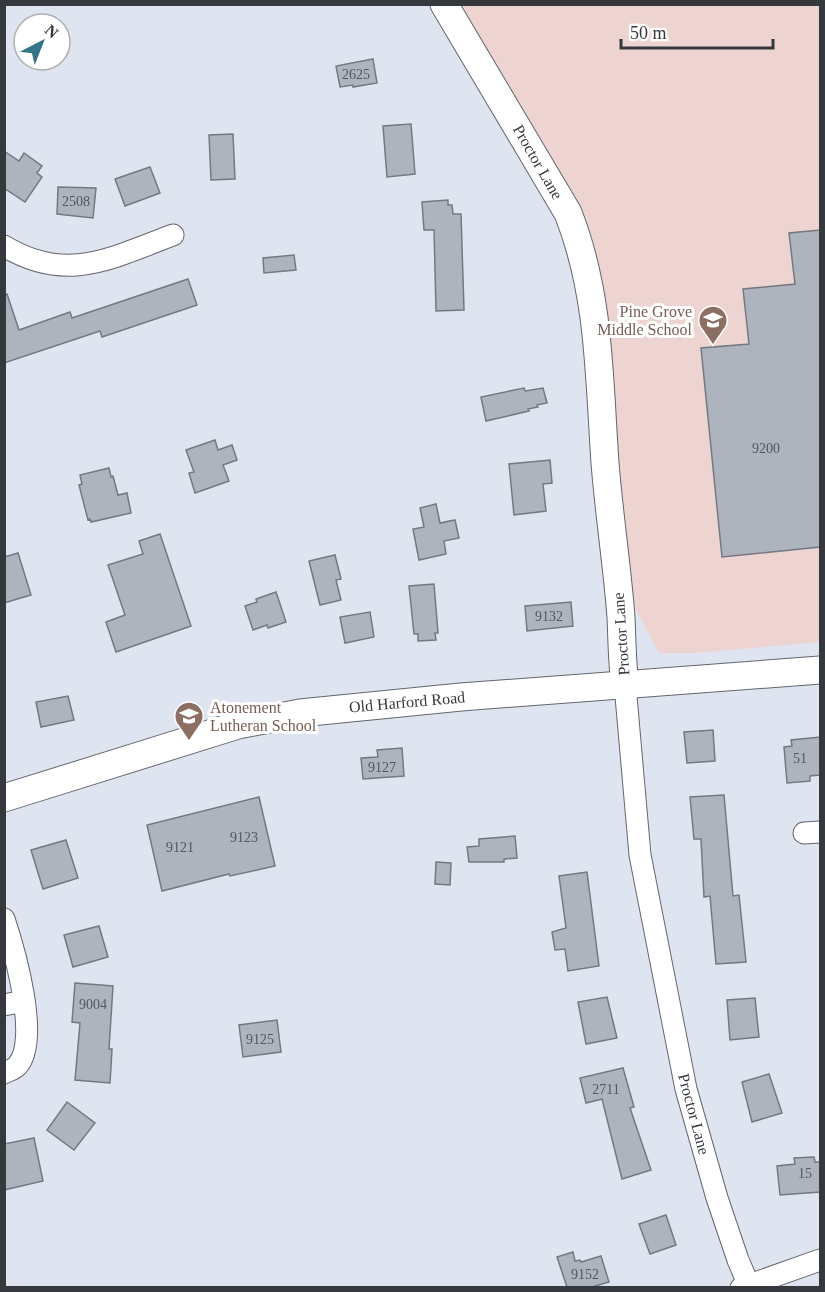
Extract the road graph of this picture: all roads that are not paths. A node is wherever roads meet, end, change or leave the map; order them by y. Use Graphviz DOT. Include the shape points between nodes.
graph roads {
  1 [pos="444,4"];
  2 [pos="173,235"];
  3 [pos="4,246"];
  4 [pos="820,670"];
  5 [pos="625,685"];
  6 [pos="4,798"];
  7 [pos="4,919"];
  8 [pos="14,1003"];
  9 [pos="4,1073"];
  10 [pos="820,1260"];
  11 [pos="747,1287"];
  1 -- 5 [label="street, Proctor Lane" via="568,213 581,249 596,326"];
  2 -- 3 [label="street" via="88,265 45,263"];
  4 -- 5 [label="street, Old Harford Road"];
  5 -- 6 [label="street, Old Harford Road" via="300,713 175,744"];
  5 -- 11 [label="street, Proctor Lane" via="640,855 686,1089"];
  7 -- 8 [label="street" via="18,964"];
  8 -- 9 [label="street" via="26,1033 17,1066"];
  10 -- 11 [label="street"];
}
